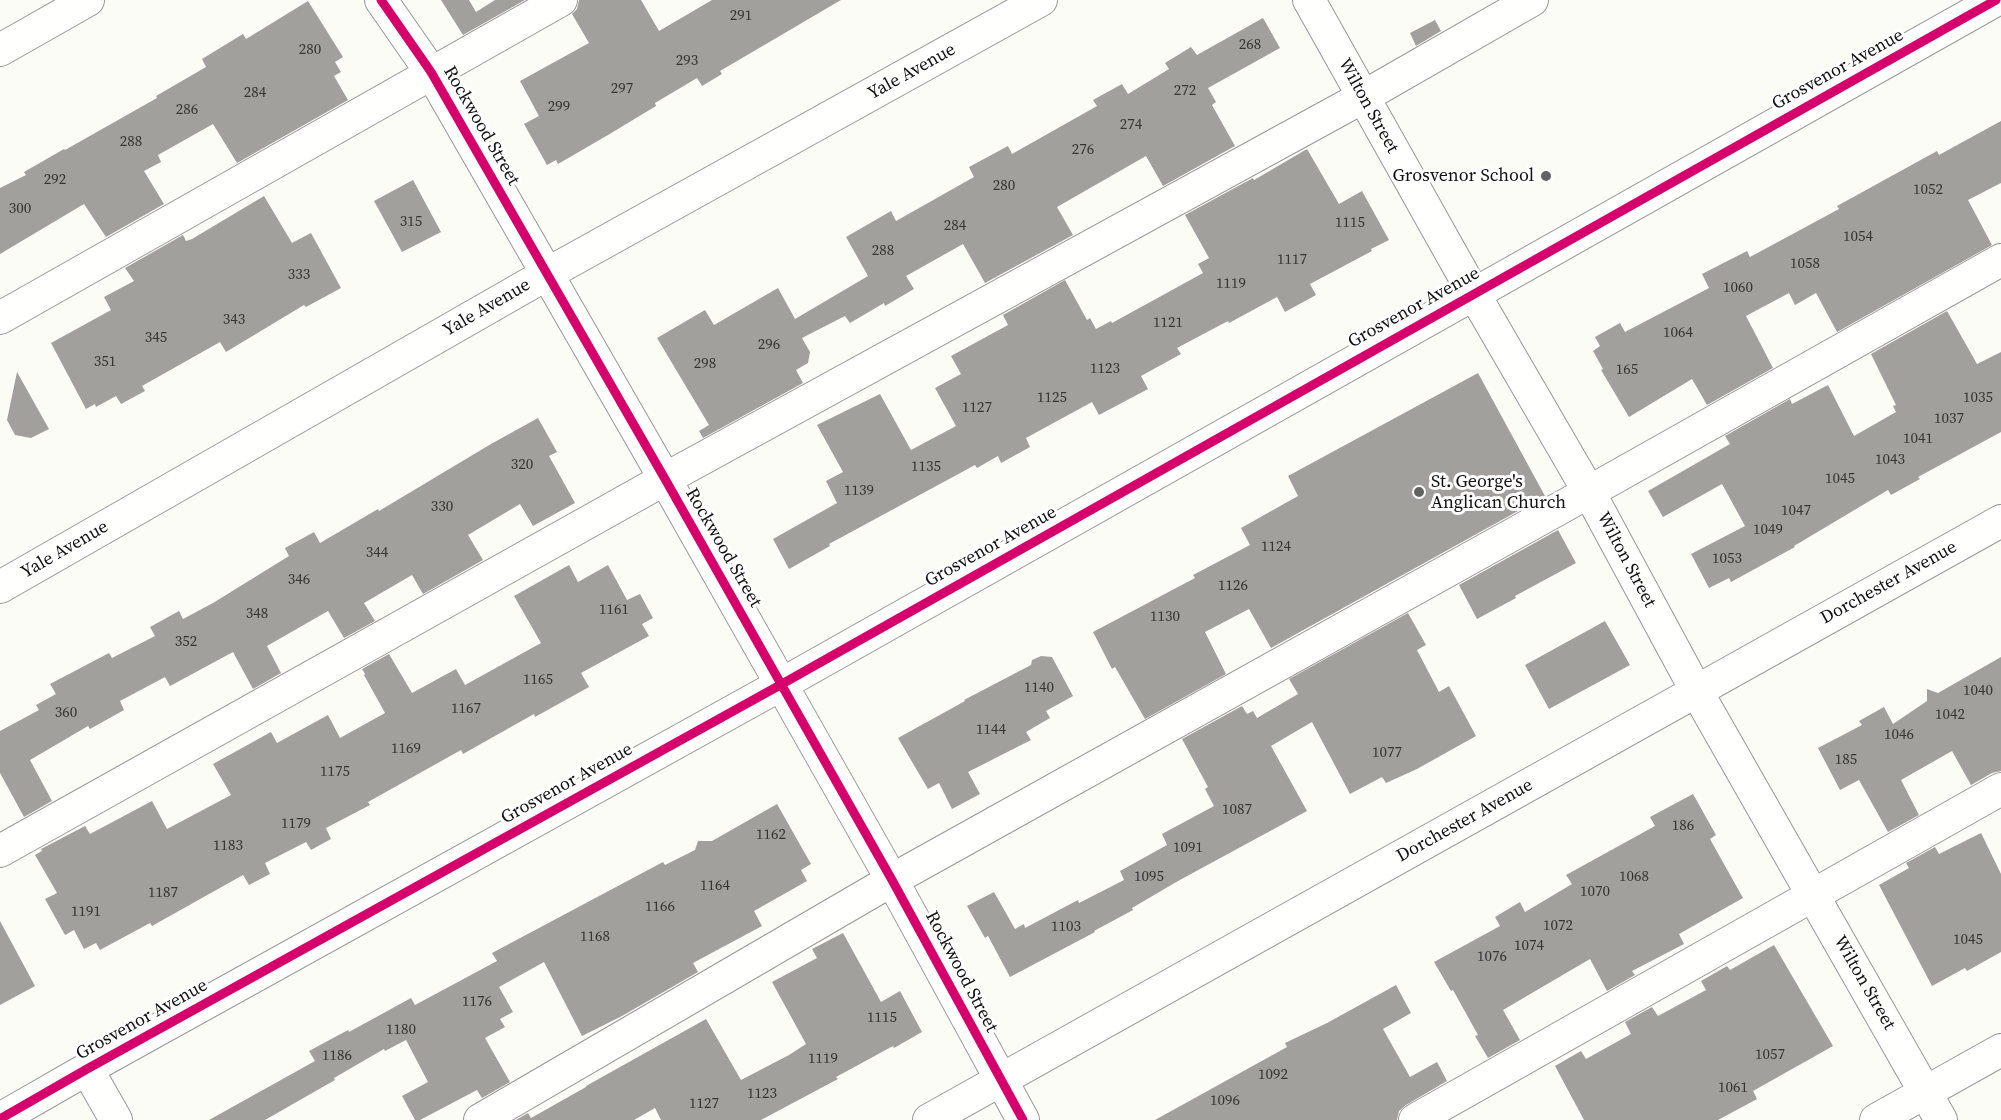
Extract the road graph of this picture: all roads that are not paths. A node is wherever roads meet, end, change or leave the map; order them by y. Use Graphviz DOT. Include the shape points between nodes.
graph roads {
  1 [pos="88,0"];
  2 [pos="381,0"];
  3 [pos="561,0"];
  4 [pos="1041,0"];
  5 [pos="1309,0"];
  6 [pos="1532,0"];
  7 [pos="1996,0"];
  8 [pos="0,50"];
  9 [pos="431,72"];
  10 [pos="1363,97"];
  11 [pos="2001,260"];
  12 [pos="547,274"];
  13 [pos="1474,294"];
  14 [pos="0,318"];
  15 [pos="665,479"];
  16 [pos="1589,492"];
  17 [pos="2001,521"];
  18 [pos="0,587"];
  19 [pos="782,684"];
  20 [pos="1696,692"];
  21 [pos="2001,789"];
  22 [pos="0,851"];
  23 [pos="892,880"];
  24 [pos="1813,895"];
  25 [pos="2001,1050"];
  26 [pos="87,1069"];
  27 [pos="1000,1080"];
  28 [pos="1925,1093"];
  29 [pos="0,1119"];
  30 [pos="117,1120"];
  31 [pos="480,1120"];
  32 [pos="929,1120"];
  33 [pos="1023,1120"];
  34 [pos="1415,1120"];
  35 [pos="1876,1120"];
  36 [pos="1941,1120"];
  1 -- 8 [label="street"];
  2 -- 9 [label="street, Rockwood Street"];
  3 -- 9 [label="street"];
  4 -- 12 [label="street, Yale Avenue"];
  5 -- 10 [label="street, Wilton Street"];
  6 -- 10 [label="street"];
  7 -- 13 [label="street, Grosvenor Avenue"];
  9 -- 12 [label="street, Rockwood Street"];
  9 -- 14 [label="street"];
  10 -- 13 [label="street, Wilton Street"];
  10 -- 15 [label="street"];
  11 -- 16 [label="street"];
  12 -- 15 [label="street, Rockwood Street"];
  12 -- 18 [label="street, Yale Avenue"];
  13 -- 16 [label="street, Wilton Street"];
  13 -- 19 [label="street, Grosvenor Avenue"];
  15 -- 19 [label="street, Rockwood Street"];
  15 -- 22 [label="street"];
  16 -- 20 [label="street, Wilton Street"];
  16 -- 23 [label="street"];
  17 -- 20 [label="street, Dorchester Avenue"];
  19 -- 23 [label="street, Rockwood Street"];
  19 -- 26 [label="street, Grosvenor Avenue"];
  20 -- 24 [label="street, Wilton Street"];
  20 -- 27 [label="street, Dorchester Avenue"];
  21 -- 24 [label="street"];
  23 -- 27 [label="street, Rockwood Street"];
  23 -- 31 [label="street"];
  24 -- 28 [label="street, Wilton Street"];
  24 -- 34 [label="street"];
  25 -- 28 [label="street"];
  26 -- 29 [label="street, Grosvenor Avenue"];
  26 -- 30 [label="street"];
  27 -- 32 [label="street, Dorchester Avenue"];
  27 -- 33 [label="street, Rockwood Street"];
  28 -- 35 [label="street"];
  28 -- 36 [label="street, Wilton Street"];
}
